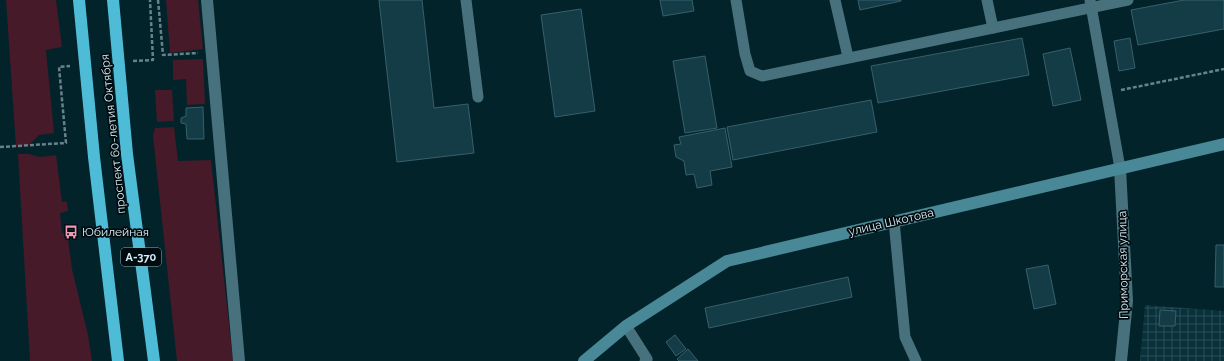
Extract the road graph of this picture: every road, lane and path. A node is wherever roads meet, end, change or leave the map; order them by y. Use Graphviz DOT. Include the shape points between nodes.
graph roads {
  1 [pos="79,0"];
  2 [pos="113,0"];
  3 [pos="150,0"];
  4 [pos="158,0"];
  5 [pos="207,0"];
  6 [pos="466,0"];
  7 [pos="736,0"];
  8 [pos="835,0"];
  9 [pos="987,0"];
  10 [pos="1128,0"];
  11 [pos="1091,4"];
  12 [pos="993,28"];
  13 [pos="212,52"];
  14 [pos="848,57"];
  15 [pos="153,60"];
  16 [pos="59,67"];
  17 [pos="1224,70"];
  18 [pos="1106,93"];
  19 [pos="478,97"];
  20 [pos="1224,144"];
  21 [pos="0,147"];
  22 [pos="1120,168"];
  23 [pos="894,221"];
  24 [pos="626,326"];
  25 [pos="647,360"];
  26 [pos="118,361"];
  27 [pos="154,361"];
  28 [pos="239,361"];
  29 [pos="584,361"];
  30 [pos="916,361"];
  31 [pos="1121,361"];
  1 -- 26 [label="highway, проспект 60-летия Октября / А-370"];
  2 -- 27 [label="highway, проспект 60-летия Октября / А-370" via="127,154"];
  3 -- 15 [label="path"];
  4 -- 13 [label="path" via="163,55"];
  5 -- 13 [label="street"];
  6 -- 19 [label="lane"];
  7 -- 14 [label="lane" via="750,71 762,76"];
  8 -- 14 [label="lane"];
  9 -- 12 [label="lane"];
  10 -- 11 [label="lane"];
  11 -- 12 [label="lane"];
  11 -- 18 [label="lane"];
  12 -- 14 [label="lane"];
  13 -- 28 [label="street"];
  16 -- 21 [label="path" via="66,143"];
  17 -- 18 [label="path"];
  18 -- 22 [label="lane"];
  20 -- 22 [label="street, улица Шкотова"];
  22 -- 23 [label="street, улица Шкотова"];
  22 -- 31 [label="street, Приморская улица" via="1127,301"];
  23 -- 24 [label="street, улица Шкотова" via="727,261"];
  23 -- 30 [label="lane" via="905,337"];
  24 -- 25 [label="lane"];
  24 -- 29 [label="street, улица Шкотова"];
}
